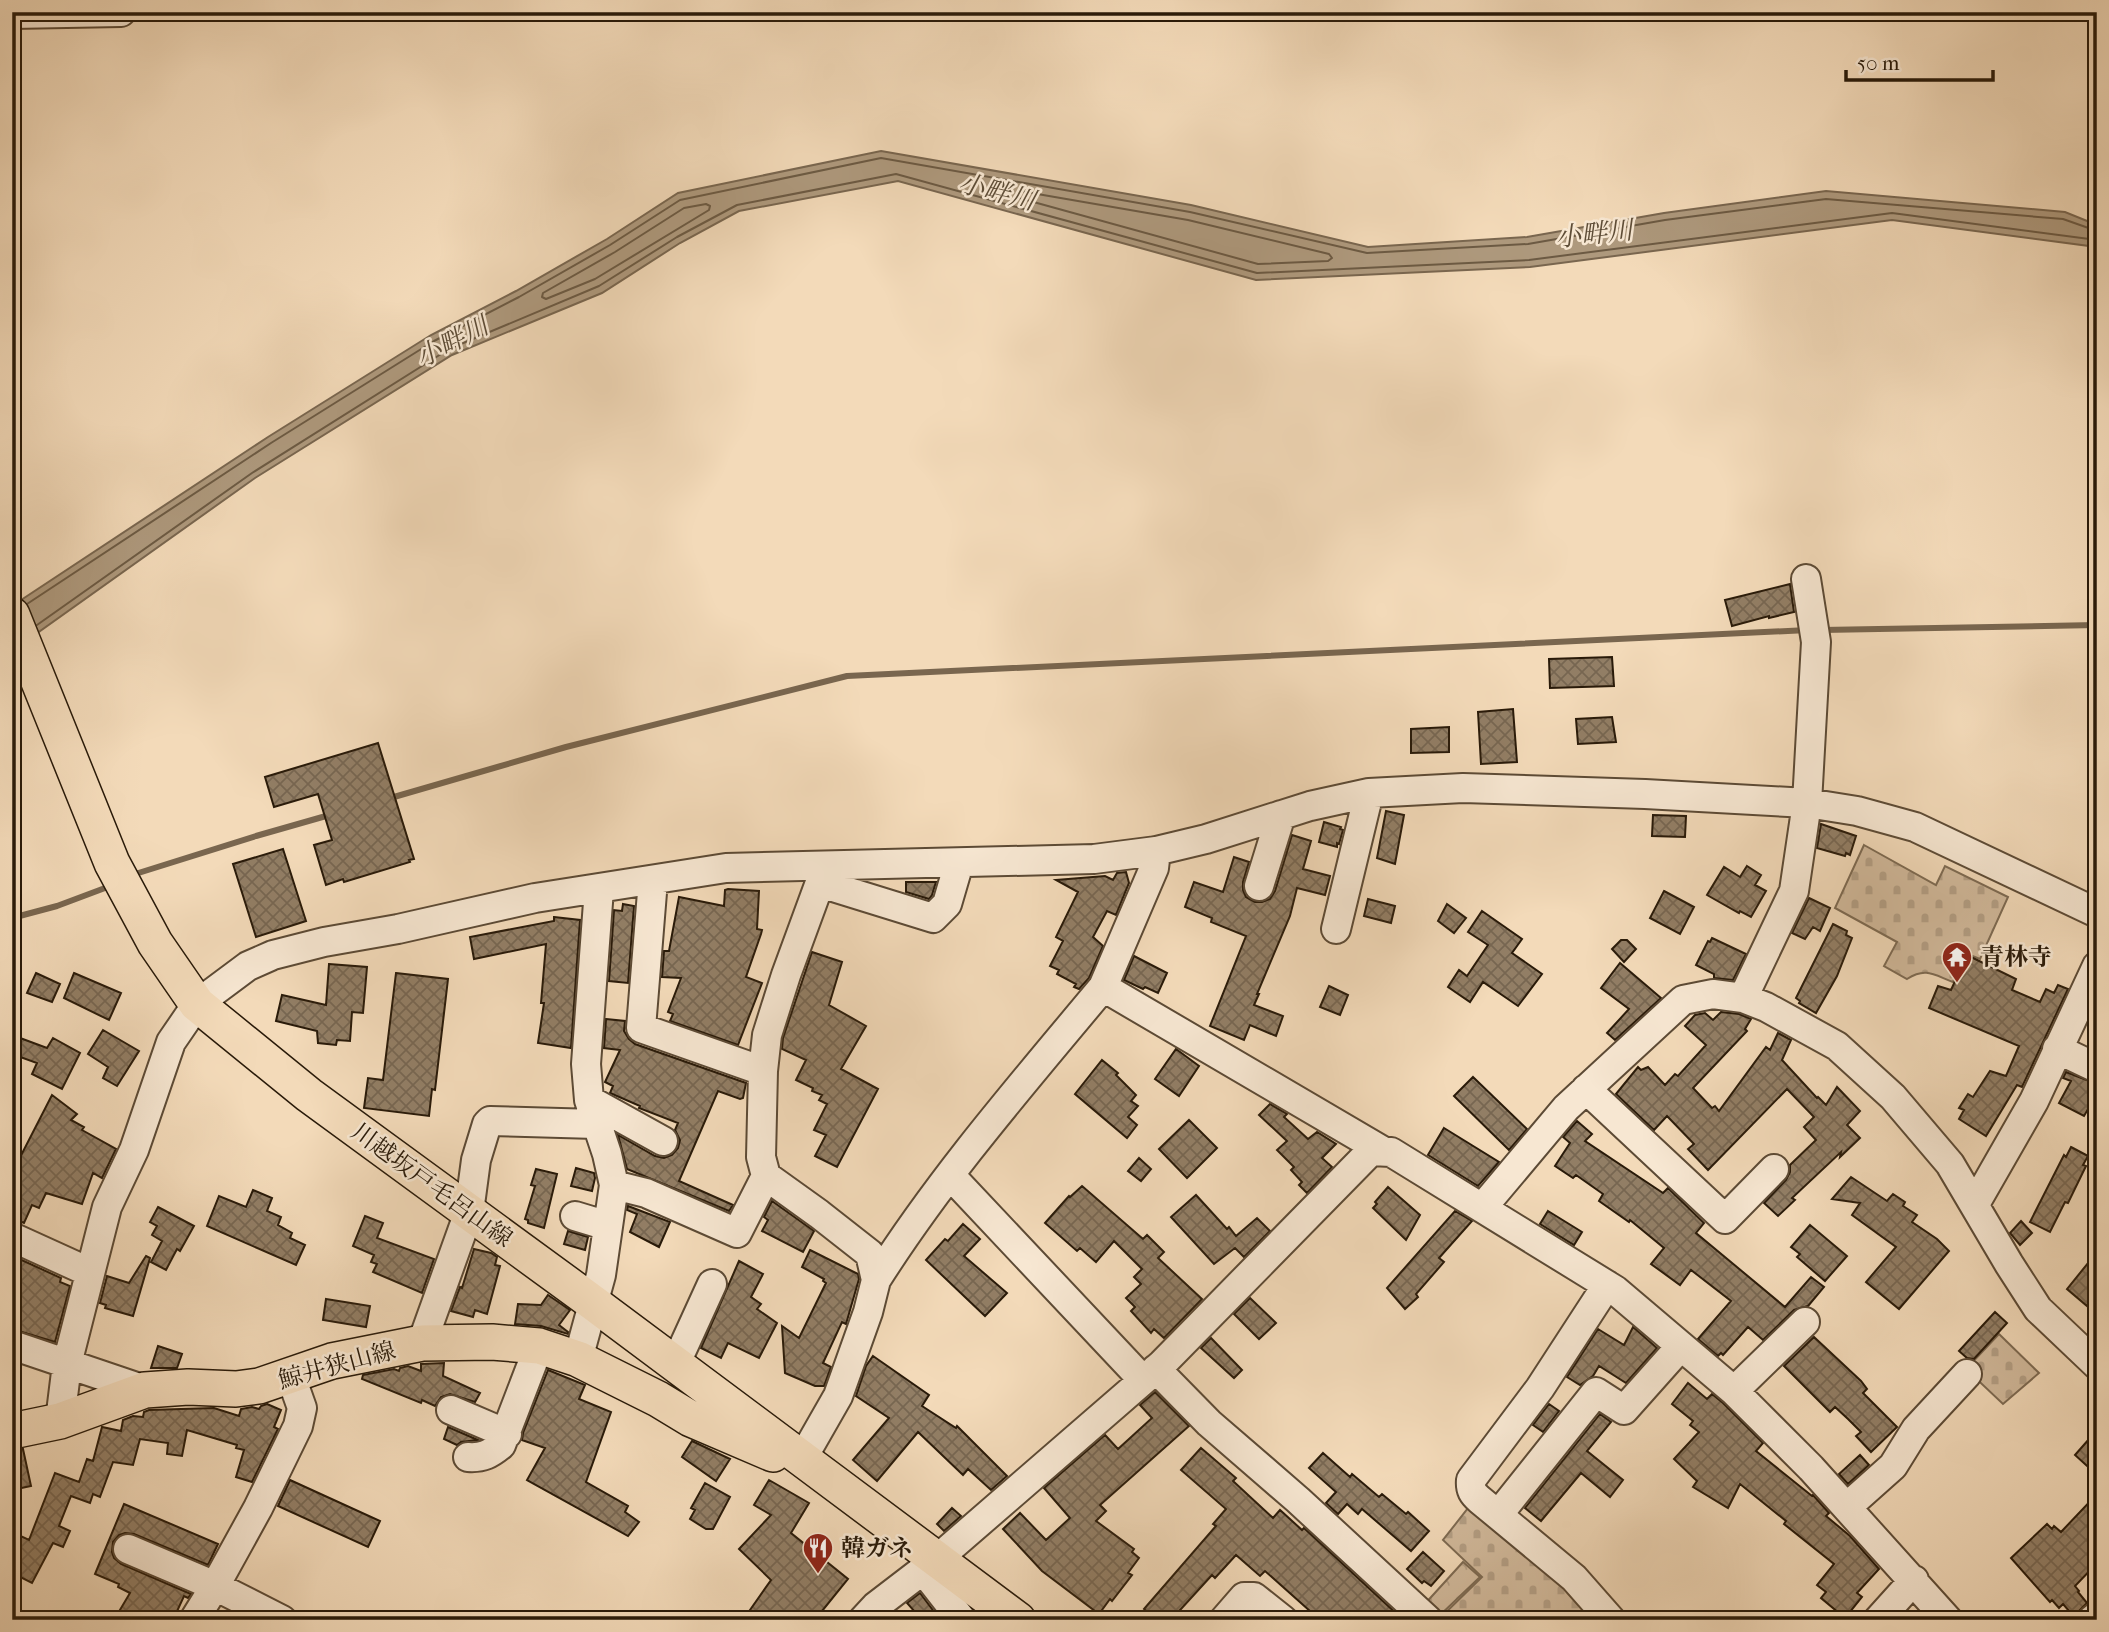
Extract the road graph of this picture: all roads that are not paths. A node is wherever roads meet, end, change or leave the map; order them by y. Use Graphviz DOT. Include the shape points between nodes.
graph roads {
  1 [pos="121,12"];
  2 [pos="12,14"];
  3 [pos="1806,579"];
  4 [pos="12,615"];
  5 [pos="1369,793"];
  6 [pos="1807,803"];
  7 [pos="1281,815"];
  8 [pos="1156,850"];
  9 [pos="959,863"];
  10 [pos="823,875"];
  11 [pos="653,880"];
  12 [pos="1259,886"];
  13 [pos="599,889"];
  14 [pos="2097,913"];
  15 [pos="1336,929"];
  16 [pos="2097,967"];
  17 [pos="1103,987"];
  18 [pos="1743,998"];
  19 [pos="197,1003"];
  20 [pos="2087,1009"];
  21 [pos="2057,1049"];
  22 [pos="2097,1069"];
  23 [pos="763,1070"];
  24 [pos="1586,1089"];
  25 [pos="592,1112"];
  26 [pos="663,1140"];
  27 [pos="1383,1151"];
  28 [pos="1774,1169"];
  29 [pos="950,1175"];
  30 [pos="766,1176"];
  31 [pos="614,1185"];
  32 [pos="1975,1204"];
  33 [pos="1482,1208"];
  34 [pos="469,1212"];
  35 [pos="575,1216"];
  36 [pos="608,1226"];
  37 [pos="12,1237"];
  38 [pos="89,1272"];
  39 [pos="876,1280"];
  40 [pos="712,1284"];
  41 [pos="1607,1285"];
  42 [pos="592,1302"];
  43 [pos="1805,1322"];
  44 [pos="422,1343"];
  45 [pos="12,1345"];
  46 [pos="539,1346"];
  47 [pos="1681,1346"];
  48 [pos="662,1356"];
  49 [pos="578,1359"];
  50 [pos="67,1364"];
  51 [pos="2097,1365"];
  52 [pos="290,1374"];
  53 [pos="1967,1374"];
  54 [pos="1150,1375"];
  55 [pos="145,1390"];
  56 [pos="1734,1391"];
  57 [pos="717,1396"];
  58 [pos="653,1397"];
  59 [pos="451,1410"];
  60 [pos="691,1419"];
  61 [pos="60,1421"];
  62 [pos="12,1432"];
  63 [pos="507,1434"];
  64 [pos="468,1457"];
  65 [pos="802,1459"];
  66 [pos="867,1507"];
  67 [pos="1847,1507"];
  68 [pos="1497,1515"];
  69 [pos="128,1549"];
  70 [pos="930,1565"];
  71 [pos="1914,1580"];
  72 [pos="215,1587"];
  73 [pos="2097,1616"];
  74 [pos="194,1620"];
  75 [pos="282,1620"];
  76 [pos="863,1620"];
  77 [pos="962,1620"];
  78 [pos="1018,1620"];
  79 [pos="1224,1620"];
  80 [pos="1283,1620"];
  81 [pos="1428,1620"];
  82 [pos="1611,1620"];
  83 [pos="1878,1620"];
  84 [pos="1948,1620"];
  85 [pos="2092,1620"];
  1 -- 2 [label="street"];
  3 -- 6 [label="street" via="1816,642"];
  4 -- 19 [label="main road, 川越坂戸毛呂山線" via="112,863 155,943"];
  5 -- 6 [label="street" via="1463,788"];
  5 -- 7 [label="street"];
  5 -- 15 [label="street"];
  6 -- 14 [label="street" via="1916,828"];
  6 -- 18 [label="street" via="1794,891"];
  7 -- 8 [label="street"];
  7 -- 12 [label="street"];
  8 -- 9 [label="street" via="1094,859"];
  8 -- 17 [label="street" via="1154,868"];
  9 -- 10 [label="street"];
  9 -- 10 [label="street" via="947,904 933,918"];
  10 -- 11 [label="street" via="726,868"];
  10 -- 23 [label="street" via="767,1035"];
  11 -- 13 [label="street"];
  11 -- 23 [label="street" via="641,1028"];
  13 -- 19 [label="street" via="535,898 274,955 248,966"];
  13 -- 25 [label="street" via="586,1064"];
  16 -- 20 [label="street"];
  17 -- 27 [label="street"];
  17 -- 29 [label="street"];
  18 -- 24 [label="street" via="1713,994 1683,1000"];
  18 -- 32 [label="street" via="1838,1046 1893,1097 1950,1164"];
  19 -- 34 [label="main road, 川越坂戸毛呂山線" via="309,1095"];
  19 -- 38 [label="street" via="171,1042 134,1150 107,1207"];
  20 -- 21 [label="street"];
  21 -- 22 [label="street"];
  21 -- 32 [label="street" via="2034,1101"];
  23 -- 30 [label="street" via="761,1157"];
  24 -- 28 [label="street" via="1725,1219"];
  24 -- 33 [label="street"];
  25 -- 26 [label="street"];
  25 -- 31 [label="street"];
  25 -- 34 [label="street" via="486,1124"];
  27 -- 33 [label="street"];
  27 -- 54 [label="street" via="1371,1151"];
  29 -- 39 [label="street" via="911,1224"];
  29 -- 54 [label="street"];
  30 -- 31 [label="street" via="737,1233"];
  30 -- 39 [label="street" via="870,1254"];
  31 -- 36 [label="street"];
  32 -- 51 [label="street" via="2038,1309"];
  33 -- 41 [label="street"];
  34 -- 42 [label="main road, 川越坂戸毛呂山線"];
  34 -- 44 [label="street"];
  35 -- 36 [label="street"];
  36 -- 42 [label="street"];
  37 -- 38 [label="street"];
  38 -- 50 [label="street"];
  39 -- 65 [label="street" via="838,1396"];
  40 -- 48 [label="street"];
  41 -- 47 [label="street"];
  41 -- 68 [label="street" via="1540,1388 1471,1480 1472,1493"];
  42 -- 48 [label="main road, 川越坂戸毛呂山線"];
  42 -- 49 [label="street"];
  43 -- 56 [label="street"];
  44 -- 46 [label="main road, 鯨井狭山線"];
  44 -- 52 [label="main road, 鯨井狭山線"];
  45 -- 50 [label="street"];
  46 -- 49 [label="main road, 鯨井狭山線"];
  46 -- 63 [label="street"];
  47 -- 56 [label="street"];
  47 -- 68 [label="street" via="1624,1410 1596,1392"];
  48 -- 57 [label="main road, 川越坂戸毛呂山線"];
  48 -- 58 [label="main road" via="680,1380 668,1397"];
  49 -- 58 [label="main road, 鯨井狭山線"];
  50 -- 55 [label="street"];
  50 -- 61 [label="street"];
  52 -- 55 [label="main road, 鯨井狭山線" via="236,1389"];
  52 -- 72 [label="street" via="302,1408 298,1426"];
  53 -- 67 [label="street" via="1916,1429 1893,1466"];
  54 -- 70 [label="street"];
  54 -- 81 [label="street" via="1298,1500"];
  55 -- 61 [label="main road, 鯨井狭山線"];
  56 -- 67 [label="street"];
  57 -- 58 [label="main road" via="690,1406"];
  57 -- 60 [label="main road" via="707,1414"];
  57 -- 65 [label="main road, 川越坂戸毛呂山線"];
  58 -- 60 [label="main road"];
  59 -- 63 [label="street"];
  60 -- 66 [label="main road" via="797,1466"];
  61 -- 62 [label="main road, 鯨井狭山線"];
  63 -- 64 [label="street" via="489,1454"];
  65 -- 66 [label="main road, 川越坂戸毛呂山線"];
  66 -- 70 [label="main road, 川越坂戸毛呂山線"];
  67 -- 71 [label="street"];
  68 -- 82 [label="street" via="1574,1578"];
  69 -- 72 [label="street"];
  70 -- 76 [label="street"];
  70 -- 77 [label="street"];
  70 -- 78 [label="main road, 川越坂戸毛呂山線"];
  71 -- 83 [label="street"];
  71 -- 84 [label="street"];
  72 -- 74 [label="street"];
  72 -- 75 [label="street"];
  73 -- 85 [label="street"];
  79 -- 80 [label="street" via="1244,1597 1254,1597"];
}
